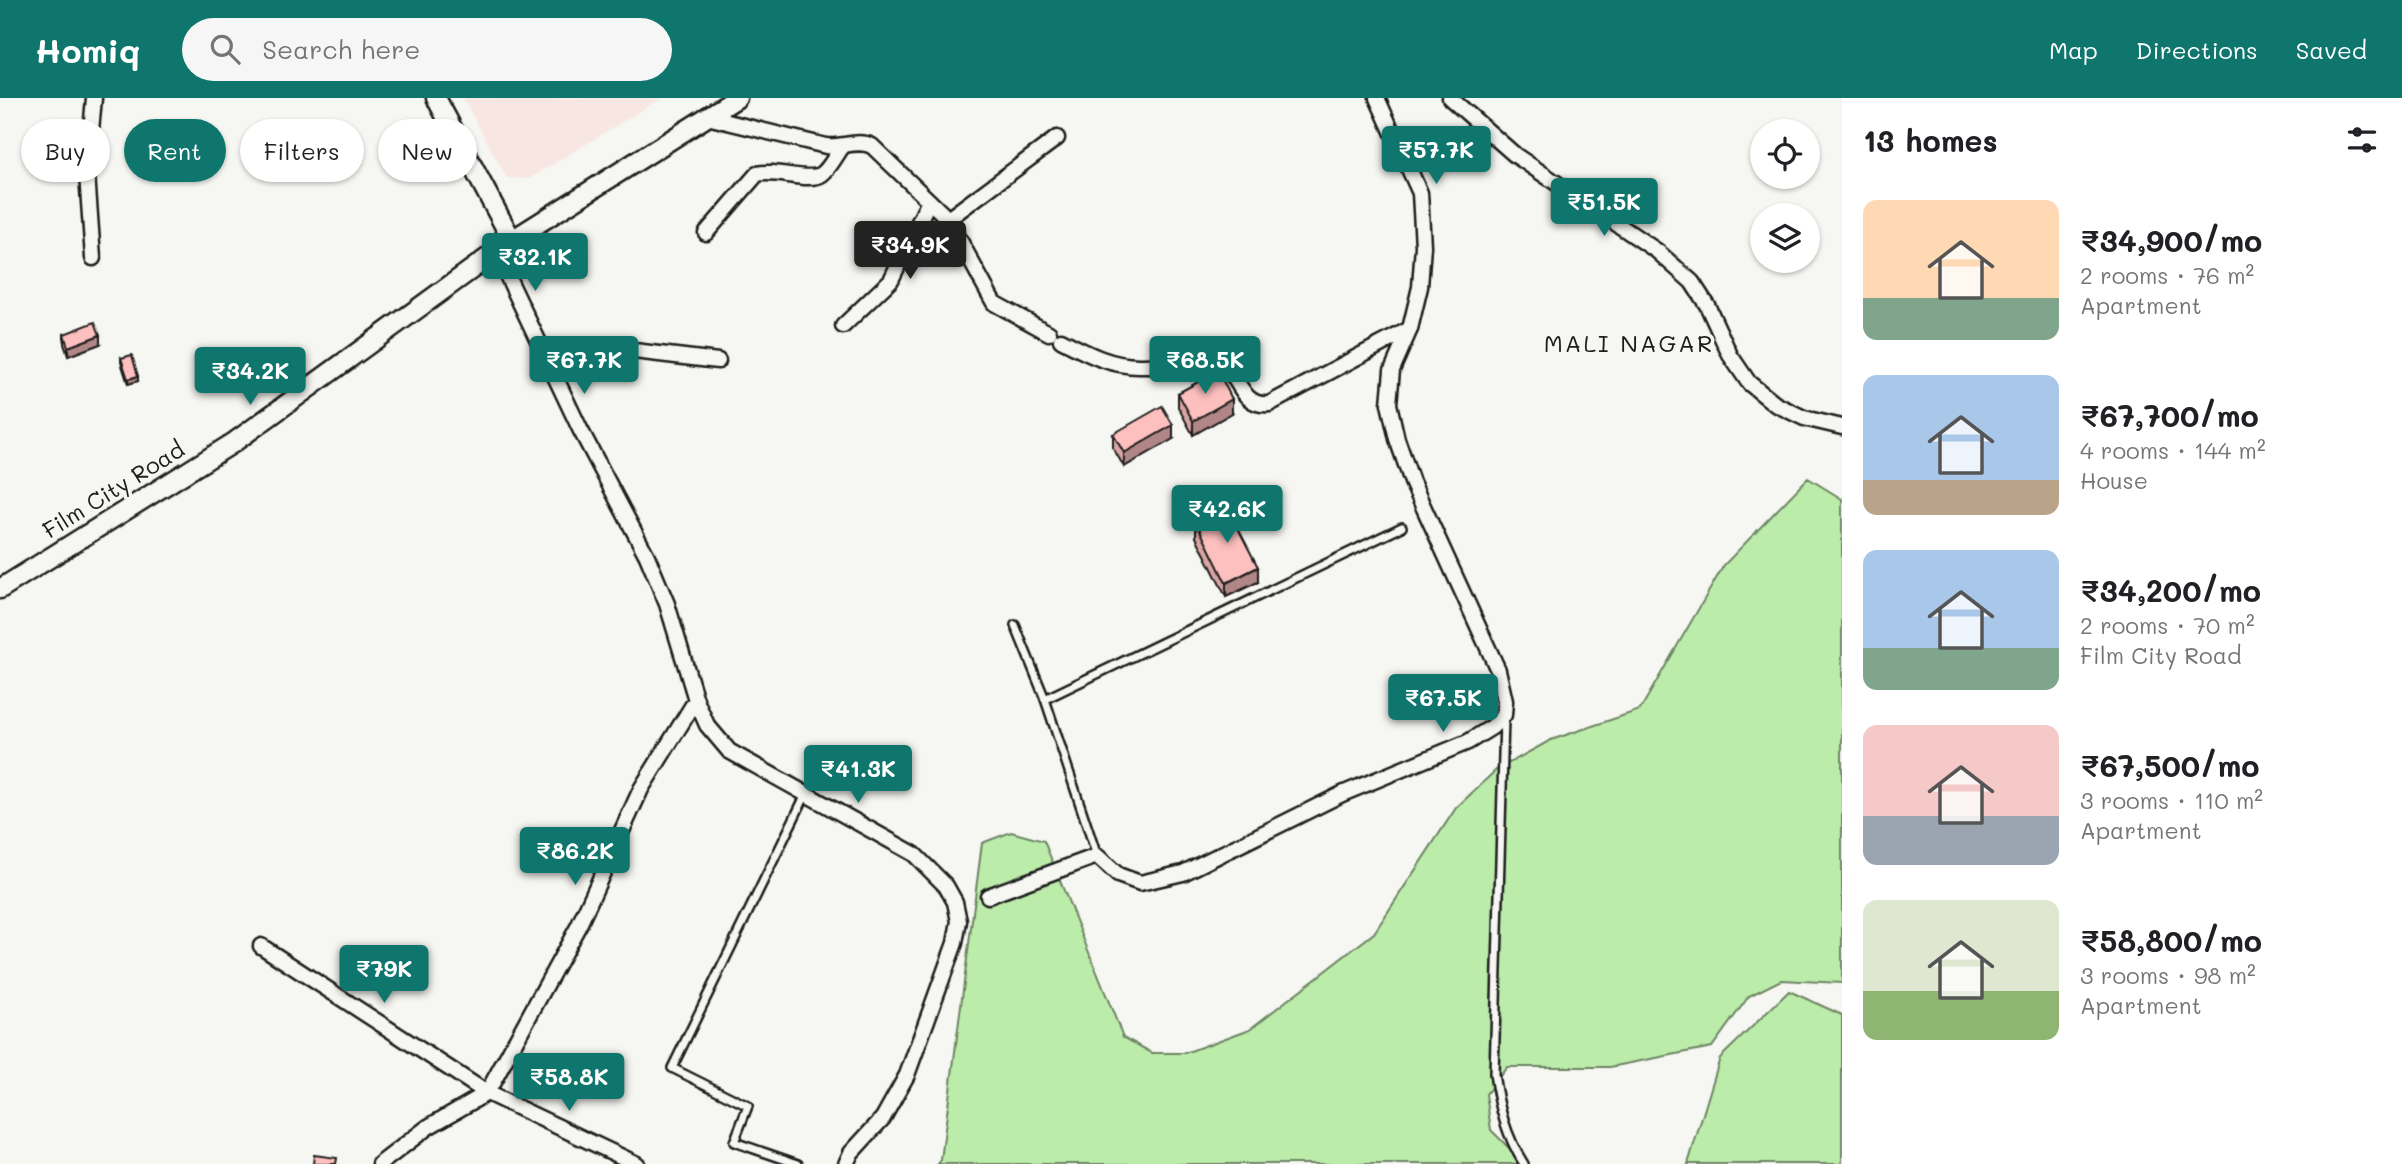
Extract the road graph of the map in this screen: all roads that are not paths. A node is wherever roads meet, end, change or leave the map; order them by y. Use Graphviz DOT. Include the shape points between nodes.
graph roads {
  1 [pos="94,98"];
  2 [pos="436,98"];
  3 [pos="737,98"];
  4 [pos="1377,98"];
  5 [pos="1450,98"];
  6 [pos="707,117"];
  7 [pos="1057,138"];
  8 [pos="842,147"];
  9 [pos="929,201"];
  10 [pos="948,219"];
  11 [pos="706,233"];
  12 [pos="512,240"];
  13 [pos="496,252"];
  14 [pos="93,258"];
  15 [pos="843,326"];
  16 [pos="1410,329"];
  17 [pos="542,349"];
  18 [pos="718,361"];
  19 [pos="1842,427"];
  20 [pos="1402,527"];
  21 [pos="0,589"];
  22 [pos="1015,625"];
  23 [pos="1045,699"];
  24 [pos="696,700"];
  25 [pos="1504,715"];
  26 [pos="805,796"];
  27 [pos="1097,856"];
  28 [pos="988,896"];
  29 [pos="261,946"];
  30 [pos="487,1093"];
  31 [pos="380,1164"];
  32 [pos="637,1164"];
  33 [pos="798,1164"];
  34 [pos="846,1164"];
  35 [pos="1524,1164"];
  1 -- 14 [label="street" via="88,174"];
  2 -- 12 [label="street"];
  3 -- 6 [label="street, Film City Road"];
  4 -- 16 [label="street" via="1420,193 1420,288"];
  5 -- 19 [label="street" via="1515,155 1657,251 1692,282 1749,383 1804,418"];
  6 -- 8 [label="street"];
  6 -- 12 [label="street, Film City Road"];
  7 -- 10 [label="street"];
  8 -- 9 [label="street" via="872,146"];
  8 -- 11 [label="street" via="824,173 814,178 768,171 757,174"];
  9 -- 10 [label="street"];
  9 -- 15 [label="street" via="891,280"];
  10 -- 16 [label="street" via="994,303 1100,360 1120,365 1222,362 1256,406 1269,404"];
  12 -- 13 [label="street, Film City Road"];
  13 -- 17 [label="street"];
  13 -- 21 [label="street, Film City Road" via="233,443"];
  16 -- 25 [label="street" via="1392,370 1390,404 1397,439 1498,670"];
  17 -- 18 [label="street" via="634,351"];
  17 -- 24 [label="street" via="647,556"];
  20 -- 23 [label="lane"];
  22 -- 23 [label="lane"];
  23 -- 27 [label="lane"];
  24 -- 26 [label="street" via="707,725 729,751"];
  24 -- 30 [label="street" via="641,789 579,925"];
  25 -- 27 [label="street" via="1468,743 1342,794 1183,873 1140,883 1118,876"];
  25 -- 35 [label="lane" via="1494,1074 1510,1142"];
  26 -- 33 [label="lane" via="672,1068 748,1106 734,1142"];
  26 -- 34 [label="street" via="914,854 946,886 959,921 907,1075 883,1118"];
  27 -- 28 [label="street"];
  29 -- 30 [label="street"];
  30 -- 31 [label="street" via="428,1127"];
  30 -- 32 [label="street"];
}
